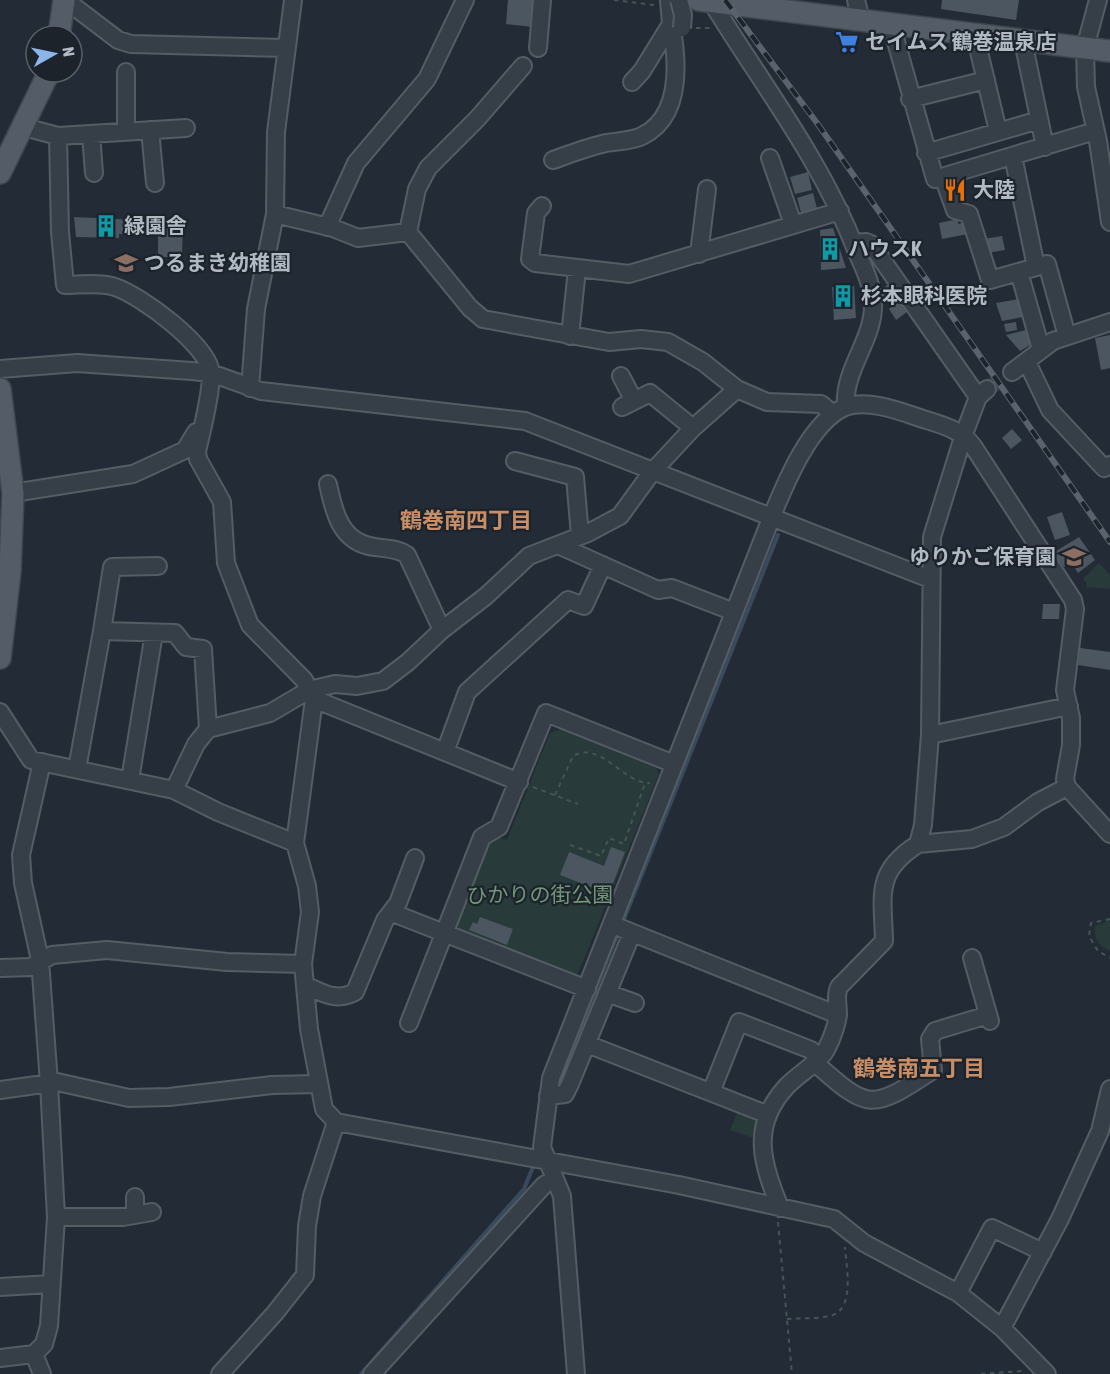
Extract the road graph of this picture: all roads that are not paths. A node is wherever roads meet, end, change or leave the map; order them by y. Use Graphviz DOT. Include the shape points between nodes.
graph roads {
  1 [pos="293,0"];
  2 [pos="465,0"];
  3 [pos="542,0"];
  4 [pos="1098,0"];
  5 [pos="705,1"];
  6 [pos="64,2"];
  7 [pos="776,4"];
  8 [pos="859,10"];
  9 [pos="674,12"];
  10 [pos="61,24"];
  11 [pos="891,24"];
  12 [pos="975,35"];
  13 [pos="1023,41"];
  14 [pos="287,48"];
  15 [pos="538,48"];
  16 [pos="1085,48"];
  17 [pos="1110,51"];
  18 [pos="523,66"];
  19 [pos="126,72"];
  20 [pos="986,80"];
  21 [pos="632,82"];
  22 [pos="44,84"];
  23 [pos="910,99"];
  24 [pos="1039,120"];
  25 [pos="24,127"];
  26 [pos="186,128"];
  27 [pos="150,130"];
  28 [pos="998,131"];
  29 [pos="1095,131"];
  30 [pos="126,132"];
  31 [pos="91,134"];
  32 [pos="58,136"];
  33 [pos="1045,147"];
  34 [pos="926,153"];
  35 [pos="1013,156"];
  36 [pos="770,158"];
  37 [pos="553,160"];
  38 [pos="1,167"];
  39 [pos="94,173"];
  40 [pos="943,177"];
  41 [pos="155,183"];
  42 [pos="707,189"];
  43 [pos="542,206"];
  44 [pos="840,211"];
  45 [pos="274,214"];
  46 [pos="1110,222"];
  47 [pos="793,224"];
  48 [pos="327,227"];
  49 [pos="408,232"];
  50 [pos="854,243"];
  51 [pos="699,254"];
  52 [pos="1036,267"];
  53 [pos="577,269"];
  54 [pos="1019,272"];
  55 [pos="1110,322"];
  56 [pos="570,336"];
  57 [pos="1067,336"];
  58 [pos="1041,349"];
  59 [pos="1027,362"];
  60 [pos="0,369"];
  61 [pos="1012,372"];
  62 [pos="211,373"];
  63 [pos="621,376"];
  64 [pos="250,388"];
  65 [pos="0,389"];
  66 [pos="737,389"];
  67 [pos="839,410"];
  68 [pos="204,418"];
  69 [pos="693,428"];
  70 [pos="964,434"];
  71 [pos="4,446"];
  72 [pos="516,461"];
  73 [pos="1110,465"];
  74 [pos="652,472"];
  75 [pos="328,484"];
  76 [pos="13,493"];
  77 [pos="771,516"];
  78 [pos="580,536"];
  79 [pos="558,544"];
  80 [pos="603,565"];
  81 [pos="158,566"];
  82 [pos="5,571"];
  83 [pos="930,579"];
  84 [pos="734,612"];
  85 [pos="442,630"];
  86 [pos="102,631"];
  87 [pos="154,633"];
  88 [pos="1,648"];
  89 [pos="311,694"];
  90 [pos="1069,706"];
  91 [pos="0,712"];
  92 [pos="208,729"];
  93 [pos="930,735"];
  94 [pos="446,752"];
  95 [pos="42,762"];
  96 [pos="674,764"];
  97 [pos="77,769"];
  98 [pos="130,780"];
  99 [pos="519,782"];
  100 [pos="1067,787"];
  101 [pos="174,790"];
  102 [pos="1110,834"];
  103 [pos="295,843"];
  104 [pos="918,844"];
  105 [pos="415,858"];
  106 [pos="393,913"];
  107 [pos="613,925"];
  108 [pos="444,933"];
  109 [pos="632,933"];
  110 [pos="972,958"];
  111 [pos="40,960"];
  112 [pos="303,964"];
  113 [pos="0,968"];
  114 [pos="305,985"];
  115 [pos="587,989"];
  116 [pos="607,993"];
  117 [pos="634,1003"];
  118 [pos="838,1015"];
  119 [pos="409,1023"];
  120 [pos="587,1044"];
  121 [pos="816,1060"];
  122 [pos="49,1083"];
  123 [pos="318,1084"];
  124 [pos="1110,1089"];
  125 [pos="0,1090"];
  126 [pos="711,1092"];
  127 [pos="548,1096"];
  128 [pos="766,1114"];
  129 [pos="336,1122"];
  130 [pos="546,1162"];
  131 [pos="554,1179"];
  132 [pos="135,1197"];
  133 [pos="780,1208"];
  134 [pos="152,1212"];
  135 [pos="135,1215"];
  136 [pos="56,1217"];
  137 [pos="1043,1252"];
  138 [pos="51,1284"];
  139 [pos="0,1287"];
  140 [pos="958,1293"];
  141 [pos="1002,1328"];
  142 [pos="34,1354"];
  143 [pos="0,1358"];
  144 [pos="1043,1371"];
  145 [pos="42,1374"];
  146 [pos="220,1374"];
  147 [pos="372,1374"];
  148 [pos="576,1374"];
  1 -- 14 [label="street"];
  2 -- 48 [label="street" via="426,79 356,163"];
  3 -- 15 [label="street"];
  4 -- 16 [label="street"];
  5 -- 7 [label="main road"];
  5 -- 44 [label="street" via="814,160"];
  6 -- 10 [label="main road"];
  6 -- 14 [label="street" via="131,45"];
  7 -- 8 [label="main road"];
  8 -- 11 [label="main road"];
  9 -- 21 [label="street"];
  9 -- 37 [label="street" via="677,64 673,96 660,123 640,137 604,143"];
  11 -- 12 [label="main road"];
  11 -- 23 [label="street"];
  12 -- 13 [label="main road"];
  12 -- 20 [label="street"];
  13 -- 16 [label="main road"];
  13 -- 24 [label="street"];
  14 -- 45 [label="street" via="276,132"];
  16 -- 17 [label="main road"];
  16 -- 29 [label="street" via="1086,87"];
  18 -- 49 [label="street" via="482,125 428,168 417,189"];
  19 -- 30 [label="street"];
  20 -- 23 [label="street"];
  20 -- 28 [label="street"];
  22 -- 25 [label="main road"];
  23 -- 34 [label="street"];
  24 -- 28 [label="street"];
  24 -- 33 [label="street"];
  25 -- 32 [label="street"];
  25 -- 38 [label="main road"];
  26 -- 27 [label="street"];
  27 -- 30 [label="street"];
  27 -- 41 [label="street"];
  28 -- 34 [label="street"];
  29 -- 33 [label="street"];
  29 -- 46 [label="street"];
  30 -- 31 [label="street"];
  31 -- 32 [label="street"];
  31 -- 39 [label="street"];
  32 -- 62 [label="street" via="65,285 114,286 164,317 194,343"];
  33 -- 35 [label="street"];
  34 -- 40 [label="street" via="934,179"];
  35 -- 40 [label="street"];
  35 -- 52 [label="street"];
  36 -- 47 [label="street"];
  40 -- 54 [label="street" via="955,210 969,214 990,280"];
  42 -- 51 [label="street"];
  43 -- 53 [label="street" via="536,213 530,259"];
  44 -- 47 [label="street"];
  44 -- 50 [label="street"];
  45 -- 48 [label="street"];
  45 -- 64 [label="street" via="256,309"];
  47 -- 51 [label="street"];
  48 -- 49 [label="street" via="358,238"];
  49 -- 56 [label="street" via="483,319"];
  50 -- 67 [label="street" via="871,288 873,318"];
  50 -- 70 [label="street" via="870,244 983,393"];
  51 -- 53 [label="street" via="629,274"];
  52 -- 54 [label="street"];
  52 -- 57 [label="street" via="1047,264"];
  53 -- 56 [label="street"];
  54 -- 58 [label="street"];
  55 -- 57 [label="street"];
  56 -- 66 [label="street" via="609,342 668,342 703,362"];
  57 -- 58 [label="street"];
  58 -- 59 [label="street"];
  59 -- 61 [label="street"];
  59 -- 73 [label="street" via="1050,410 1104,468"];
  60 -- 62 [label="street" via="77,363"];
  62 -- 64 [label="street"];
  62 -- 68 [label="street"];
  63 -- 69 [label="street" via="628,404 650,393"];
  64 -- 74 [label="street" via="525,421"];
  65 -- 71 [label="main road"];
  66 -- 67 [label="street" via="767,402 821,404"];
  66 -- 69 [label="street"];
  67 -- 70 [label="street" via="863,404 884,407"];
  67 -- 77 [label="street" via="805,447"];
  68 -- 76 [label="street" via="185,450 133,474"];
  68 -- 89 [label="street" via="198,459 222,502 226,563 250,625 304,680"];
  69 -- 74 [label="street"];
  70 -- 83 [label="street" via="932,537"];
  70 -- 90 [label="street" via="1073,600 1076,609 1065,690"];
  71 -- 76 [label="main road"];
  72 -- 78 [label="street" via="575,477"];
  74 -- 77 [label="street"];
  74 -- 78 [label="street" via="620,516"];
  75 -- 85 [label="street" via="335,514 352,540 407,555"];
  76 -- 82 [label="main road"];
  77 -- 83 [label="street"];
  77 -- 84 [label="street"];
  78 -- 79 [label="street"];
  79 -- 80 [label="street"];
  79 -- 85 [label="street" via="530,556"];
  80 -- 84 [label="street" via="658,590 672,588"];
  80 -- 94 [label="street" via="584,606 568,600 467,692"];
  81 -- 86 [label="street" via="112,567"];
  82 -- 88 [label="main road"];
  83 -- 93 [label="street"];
  84 -- 96 [label="street"];
  85 -- 89 [label="street" via="383,681 357,686 335,684"];
  86 -- 87 [label="street"];
  86 -- 97 [label="street"];
  87 -- 92 [label="street" via="175,633 186,647 203,649"];
  87 -- 98 [label="street"];
  89 -- 92 [label="street" via="270,713"];
  89 -- 94 [label="street"];
  89 -- 103 [label="street"];
  90 -- 93 [label="street"];
  90 -- 100 [label="street"];
  91 -- 95 [label="street" via="31,760"];
  92 -- 101 [label="street" via="196,744"];
  93 -- 104 [label="street"];
  94 -- 99 [label="street"];
  95 -- 97 [label="street"];
  95 -- 111 [label="street" via="21,855 23,883"];
  96 -- 99 [label="street" via="546,713"];
  96 -- 107 [label="street"];
  97 -- 98 [label="street"];
  98 -- 101 [label="street"];
  99 -- 108 [label="street" via="499,827 482,837"];
  100 -- 102 [label="street"];
  100 -- 104 [label="street" via="1004,827 972,838"];
  101 -- 103 [label="street"];
  103 -- 112 [label="street" via="310,912"];
  104 -- 118 [label="street" via="903,853 884,880 885,941 839,987"];
  105 -- 106 [label="street"];
  106 -- 108 [label="street"];
  106 -- 114 [label="street" via="385,920 355,992 344,998 333,997"];
  107 -- 109 [label="street"];
  107 -- 115 [label="street"];
  108 -- 115 [label="street"];
  108 -- 119 [label="street"];
  109 -- 116 [label="street"];
  109 -- 118 [label="street"];
  110 -- 121 [label="street" via="989,1018 935,1031 930,1039 933,1070 906,1088 876,1101 857,1098"];
  111 -- 112 [label="street" via="107,950 227,962"];
  111 -- 113 [label="street" via="31,968"];
  111 -- 122 [label="street"];
  112 -- 114 [label="street"];
  114 -- 123 [label="street"];
  115 -- 127 [label="street" via="550,1078"];
  116 -- 117 [label="street"];
  116 -- 120 [label="street"];
  118 -- 121 [label="street" via="825,1052"];
  120 -- 126 [label="street"];
  120 -- 127 [label="street" via="565,1094"];
  121 -- 126 [label="street" via="811,1050 739,1022"];
  121 -- 128 [label="street" via="786,1087"];
  122 -- 123 [label="street" via="129,1098"];
  122 -- 125 [label="street"];
  122 -- 136 [label="street"];
  123 -- 129 [label="street" via="324,1109"];
  124 -- 137 [label="street" via="1100,1131"];
  126 -- 128 [label="street"];
  127 -- 130 [label="street" via="542,1147"];
  128 -- 133 [label="street" via="762,1146 767,1174"];
  129 -- 130 [label="street"];
  129 -- 146 [label="street" via="312,1196 305,1275"];
  130 -- 131 [label="street"];
  130 -- 133 [label="street" via="679,1185"];
  131 -- 147 [label="street" via="544,1185"];
  131 -- 148 [label="street" via="562,1196"];
  132 -- 135 [label="street"];
  133 -- 140 [label="street" via="834,1219 864,1243"];
  134 -- 135 [label="street"];
  135 -- 136 [label="street"];
  136 -- 138 [label="street"];
  137 -- 140 [label="street" via="992,1228"];
  137 -- 141 [label="street"];
  138 -- 139 [label="street"];
  138 -- 142 [label="street" via="49,1326 44,1344"];
  140 -- 141 [label="street"];
  141 -- 144 [label="street"];
  142 -- 143 [label="street"];
  142 -- 145 [label="street"];
}
